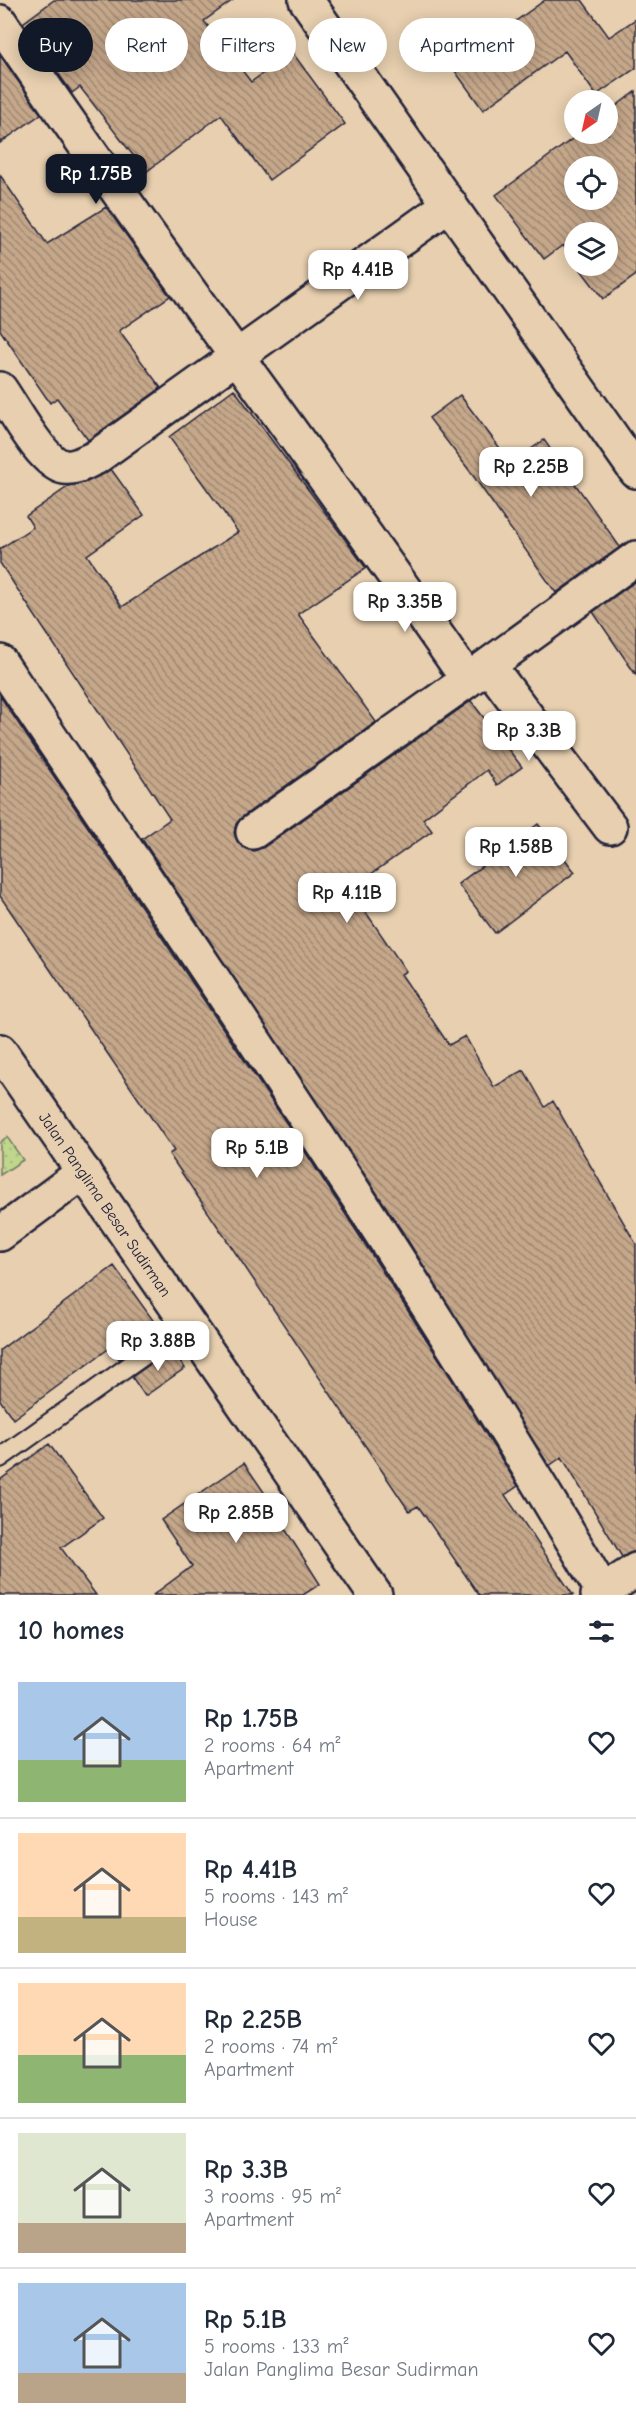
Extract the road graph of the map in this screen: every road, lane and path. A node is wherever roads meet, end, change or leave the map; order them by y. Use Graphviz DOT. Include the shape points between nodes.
graph roads {
  1 [pos="306,0"];
  2 [pos="0,22"];
  3 [pos="450,204"];
  4 [pos="237,356"];
  5 [pos="0,389"];
  6 [pos="636,471"];
  7 [pos="636,558"];
  8 [pos="0,662"];
  9 [pos="479,673"];
  10 [pos="610,827"];
  11 [pos="254,832"];
  12 [pos="0,1051"];
  13 [pos="84,1173"];
  14 [pos="0,1234"];
  15 [pos="188,1324"];
  16 [pos="0,1458"];
  17 [pos="636,1570"];
  18 [pos="601,1593"];
  19 [pos="375,1595"];
  1 -- 3 [label="street"];
  2 -- 4 [label="street"];
  3 -- 4 [label="street"];
  3 -- 6 [label="street"];
  4 -- 5 [label="street" via="95,458 76,466 63,467 44,454"];
  4 -- 9 [label="street" via="399,580"];
  7 -- 9 [label="street"];
  8 -- 18 [label="street" via="302,1112 539,1482"];
  9 -- 10 [label="street"];
  9 -- 11 [label="street"];
  12 -- 13 [label="street, Jalan Panglima Besar Sudirman"];
  13 -- 14 [label="street"];
  13 -- 15 [label="street, Jalan Panglima Besar Sudirman"];
  15 -- 16 [label="lane"];
  15 -- 19 [label="street, Jalan Panglima Besar Sudirman"];
  17 -- 18 [label="street"];
}
